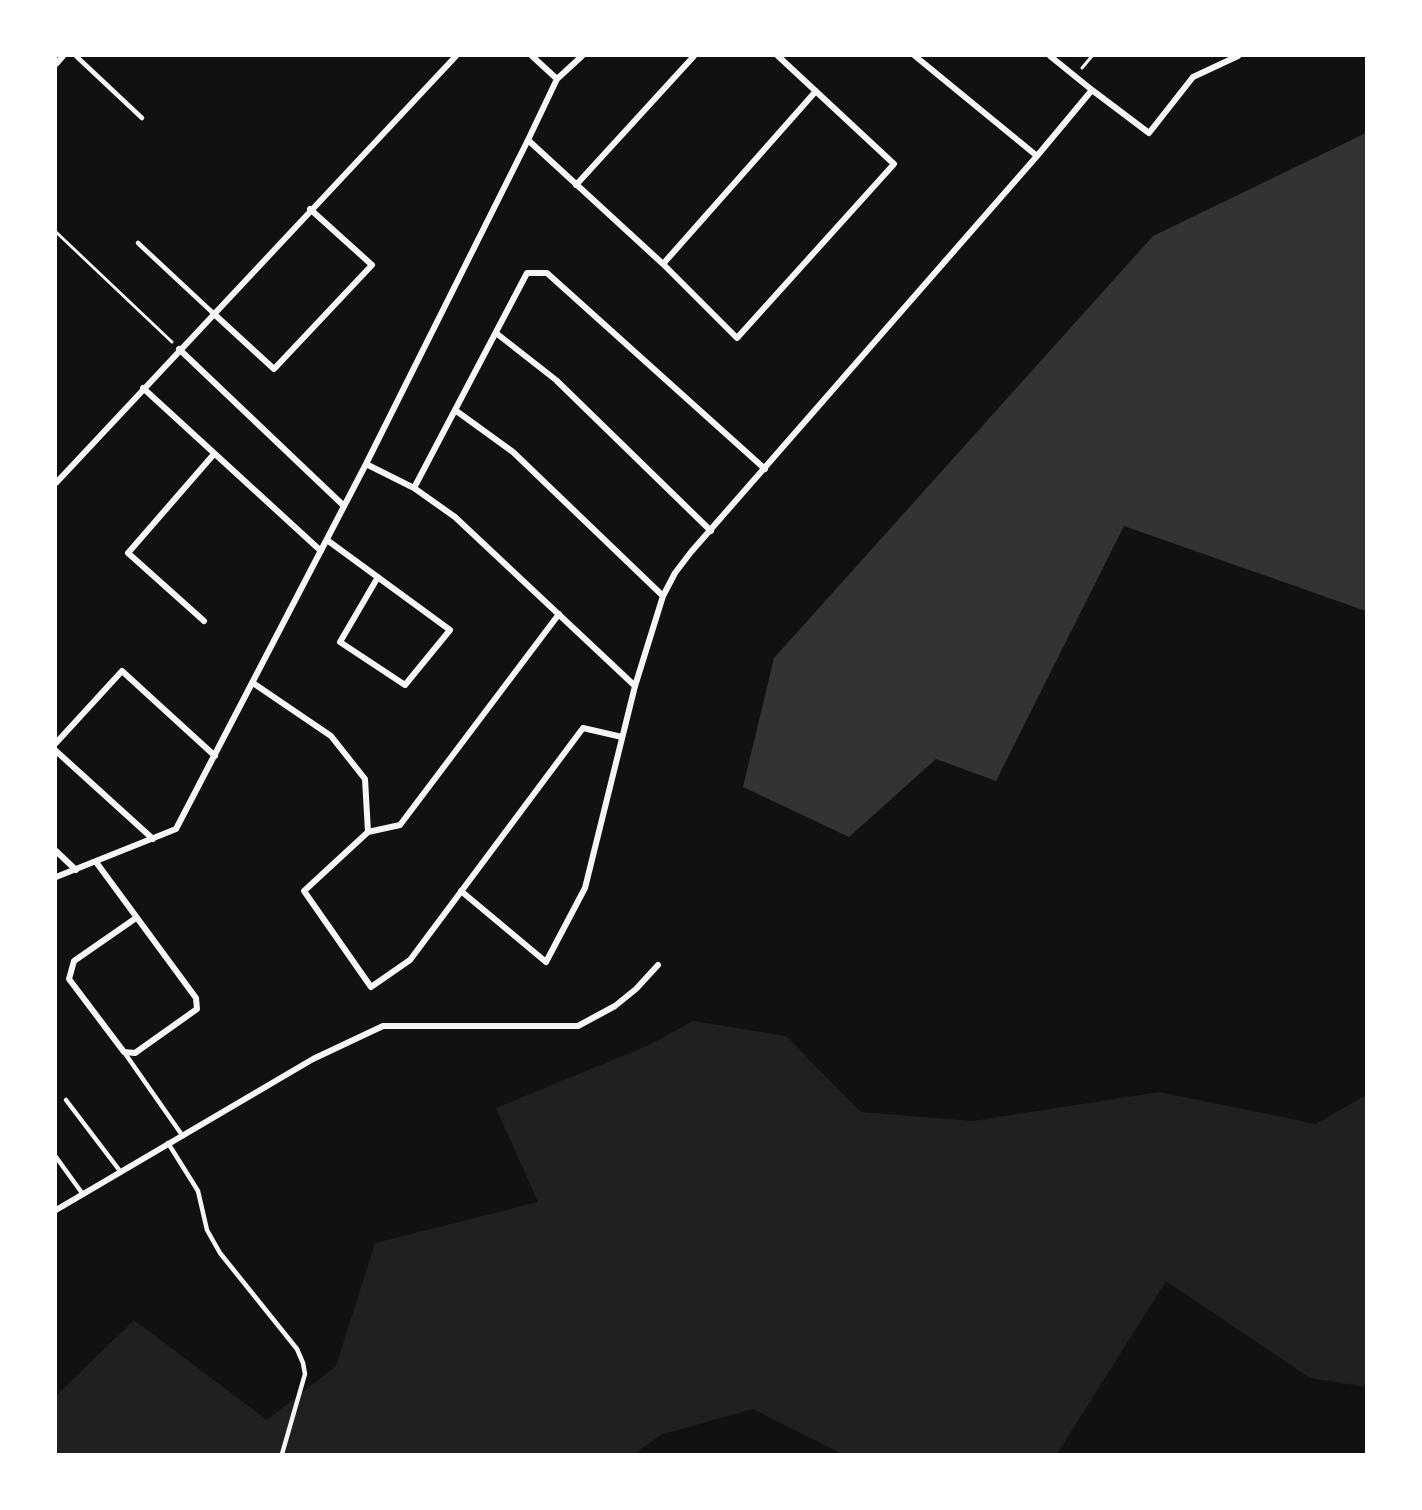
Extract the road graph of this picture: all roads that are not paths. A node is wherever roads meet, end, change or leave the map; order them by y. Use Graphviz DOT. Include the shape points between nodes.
graph roads {
  1 [pos="63,56"];
  2 [pos="76,56"];
  3 [pos="456,56"];
  4 [pos="532,56"];
  5 [pos="582,56"];
  6 [pos="694,56"];
  7 [pos="778,56"];
  8 [pos="915,56"];
  9 [pos="1050,56"];
  10 [pos="1238,56"];
  11 [pos="56,64"];
  12 [pos="557,79"];
  13 [pos="1092,90"];
  14 [pos="816,91"];
  15 [pos="142,118"];
  16 [pos="528,140"];
  17 [pos="1037,156"];
  18 [pos="576,185"];
  19 [pos="310,209"];
  20 [pos="138,243"];
  21 [pos="663,264"];
  22 [pos="213,313"];
  23 [pos="496,333"];
  24 [pos="179,349"];
  25 [pos="143,388"];
  26 [pos="455,410"];
  27 [pos="214,454"];
  28 [pos="366,464"];
  29 [pos="765,469"];
  30 [pos="56,483"];
  31 [pos="414,488"];
  32 [pos="344,506"];
  33 [pos="711,531"];
  34 [pos="327,540"];
  35 [pos="321,551"];
  36 [pos="378,577"];
  37 [pos="663,596"];
  38 [pos="559,614"];
  39 [pos="204,621"];
  40 [pos="253,683"];
  41 [pos="635,686"];
  42 [pos="622,737"];
  43 [pos="56,743"];
  44 [pos="56,751"];
  45 [pos="215,756"];
  46 [pos="368,832"];
  47 [pos="153,839"];
  48 [pos="56,850"];
  49 [pos="96,862"];
  50 [pos="76,870"];
  51 [pos="56,877"];
  52 [pos="461,891"];
  53 [pos="136,918"];
  54 [pos="658,965"];
  55 [pos="124,1052"];
  56 [pos="66,1100"];
  57 [pos="182,1135"];
  58 [pos="168,1143"];
  59 [pos="56,1157"];
  60 [pos="120,1171"];
  61 [pos="82,1193"];
  62 [pos="56,1210"];
  63 [pos="282,1455"];
  1 -- 11 [label="street"];
  2 -- 15 [label="lane"];
  3 -- 19 [label="street"];
  4 -- 12 [label="street"];
  5 -- 12 [label="street"];
  6 -- 18 [label="street"];
  7 -- 14 [label="street"];
  8 -- 17 [label="street"];
  9 -- 13 [label="street"];
  10 -- 13 [label="street" via="1193,77 1149,133"];
  12 -- 16 [label="street"];
  13 -- 17 [label="street"];
  14 -- 21 [label="street"];
  14 -- 21 [label="street" via="894,164 737,338"];
  16 -- 18 [label="street"];
  16 -- 28 [label="street"];
  17 -- 29 [label="street"];
  18 -- 21 [label="street"];
  19 -- 22 [label="street"];
  19 -- 22 [label="street" via="372,266 274,369"];
  20 -- 22 [label="lane"];
  22 -- 24 [label="street"];
  23 -- 26 [label="street"];
  23 -- 29 [label="street" via="527,273 547,273"];
  23 -- 33 [label="street" via="556,380"];
  24 -- 25 [label="street"];
  24 -- 32 [label="street"];
  25 -- 27 [label="street"];
  25 -- 30 [label="street"];
  26 -- 31 [label="street"];
  26 -- 37 [label="street" via="513,452"];
  27 -- 35 [label="street"];
  27 -- 39 [label="street" via="128,553"];
  28 -- 31 [label="street"];
  28 -- 32 [label="street"];
  29 -- 33 [label="street"];
  31 -- 38 [label="street" via="455,517"];
  32 -- 34 [label="street"];
  33 -- 37 [label="street" via="675,573"];
  34 -- 35 [label="street"];
  34 -- 36 [label="street"];
  35 -- 40 [label="street"];
  36 -- 36 [label="street" via="450,630 405,685 340,642"];
  37 -- 41 [label="street"];
  38 -- 41 [label="street"];
  38 -- 46 [label="street" via="400,825"];
  40 -- 45 [label="street"];
  40 -- 46 [label="street" via="331,736 365,779"];
  41 -- 42 [label="street"];
  42 -- 52 [label="street" via="583,728"];
  42 -- 52 [label="street" via="585,888 546,962"];
  43 -- 45 [label="street" via="122,671"];
  44 -- 47 [label="street"];
  45 -- 47 [label="street" via="176,829"];
  46 -- 52 [label="street" via="304,891 371,987 410,960"];
  47 -- 49 [label="street"];
  48 -- 50 [label="street"];
  49 -- 50 [label="street"];
  49 -- 53 [label="street"];
  50 -- 51 [label="street"];
  53 -- 55 [label="street" via="74,961 69,979"];
  53 -- 55 [label="street" via="196,998 197,1009 135,1053"];
  54 -- 57 [label="street" via="615,1006 578,1026 383,1026 313,1059"];
  55 -- 57 [label="lane"];
  56 -- 60 [label="lane"];
  57 -- 58 [label="street"];
  58 -- 60 [label="street"];
  58 -- 63 [label="lane" via="198,1191 207,1230 220,1253 297,1349 303,1363 305,1374"];
  59 -- 61 [label="lane"];
  60 -- 61 [label="street"];
  61 -- 62 [label="street"];
}
